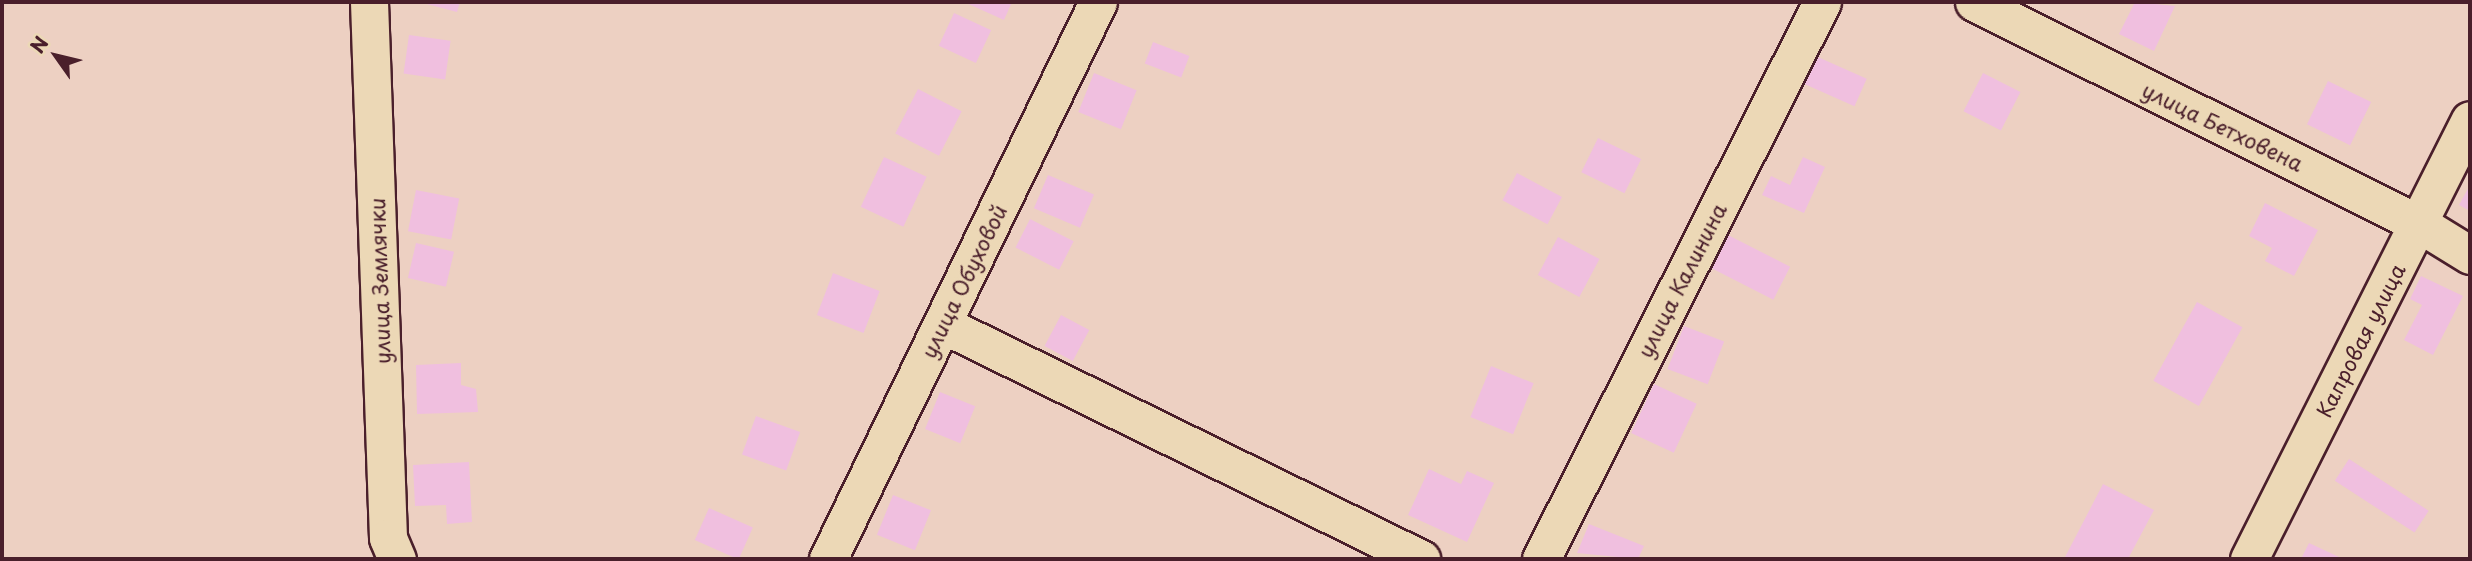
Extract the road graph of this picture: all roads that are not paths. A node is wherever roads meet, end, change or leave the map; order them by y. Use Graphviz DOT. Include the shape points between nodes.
graph roads {
  1 [pos="369,2"];
  2 [pos="1098,2"];
  3 [pos="1822,2"];
  4 [pos="1974,2"];
  5 [pos="2470,120"];
  6 [pos="2418,223"];
  7 [pos="2470,255"];
  8 [pos="942,324"];
  9 [pos="397,559"];
  10 [pos="828,559"];
  11 [pos="1421,559"];
  12 [pos="1541,559"];
  13 [pos="2249,559"];
  1 -- 9 [label="street, улица Землячки" via="388,538"];
  2 -- 8 [label="street, улица Обуховой"];
  3 -- 12 [label="street, улица Калинина"];
  4 -- 6 [label="street, улица Бетховена"];
  5 -- 6 [label="street, Капровая улица"];
  6 -- 7 [label="street, улица Бетховена"];
  6 -- 13 [label="street, Капровая улица"];
  8 -- 10 [label="street, улица Обуховой"];
  8 -- 11 [label="street"];
}
